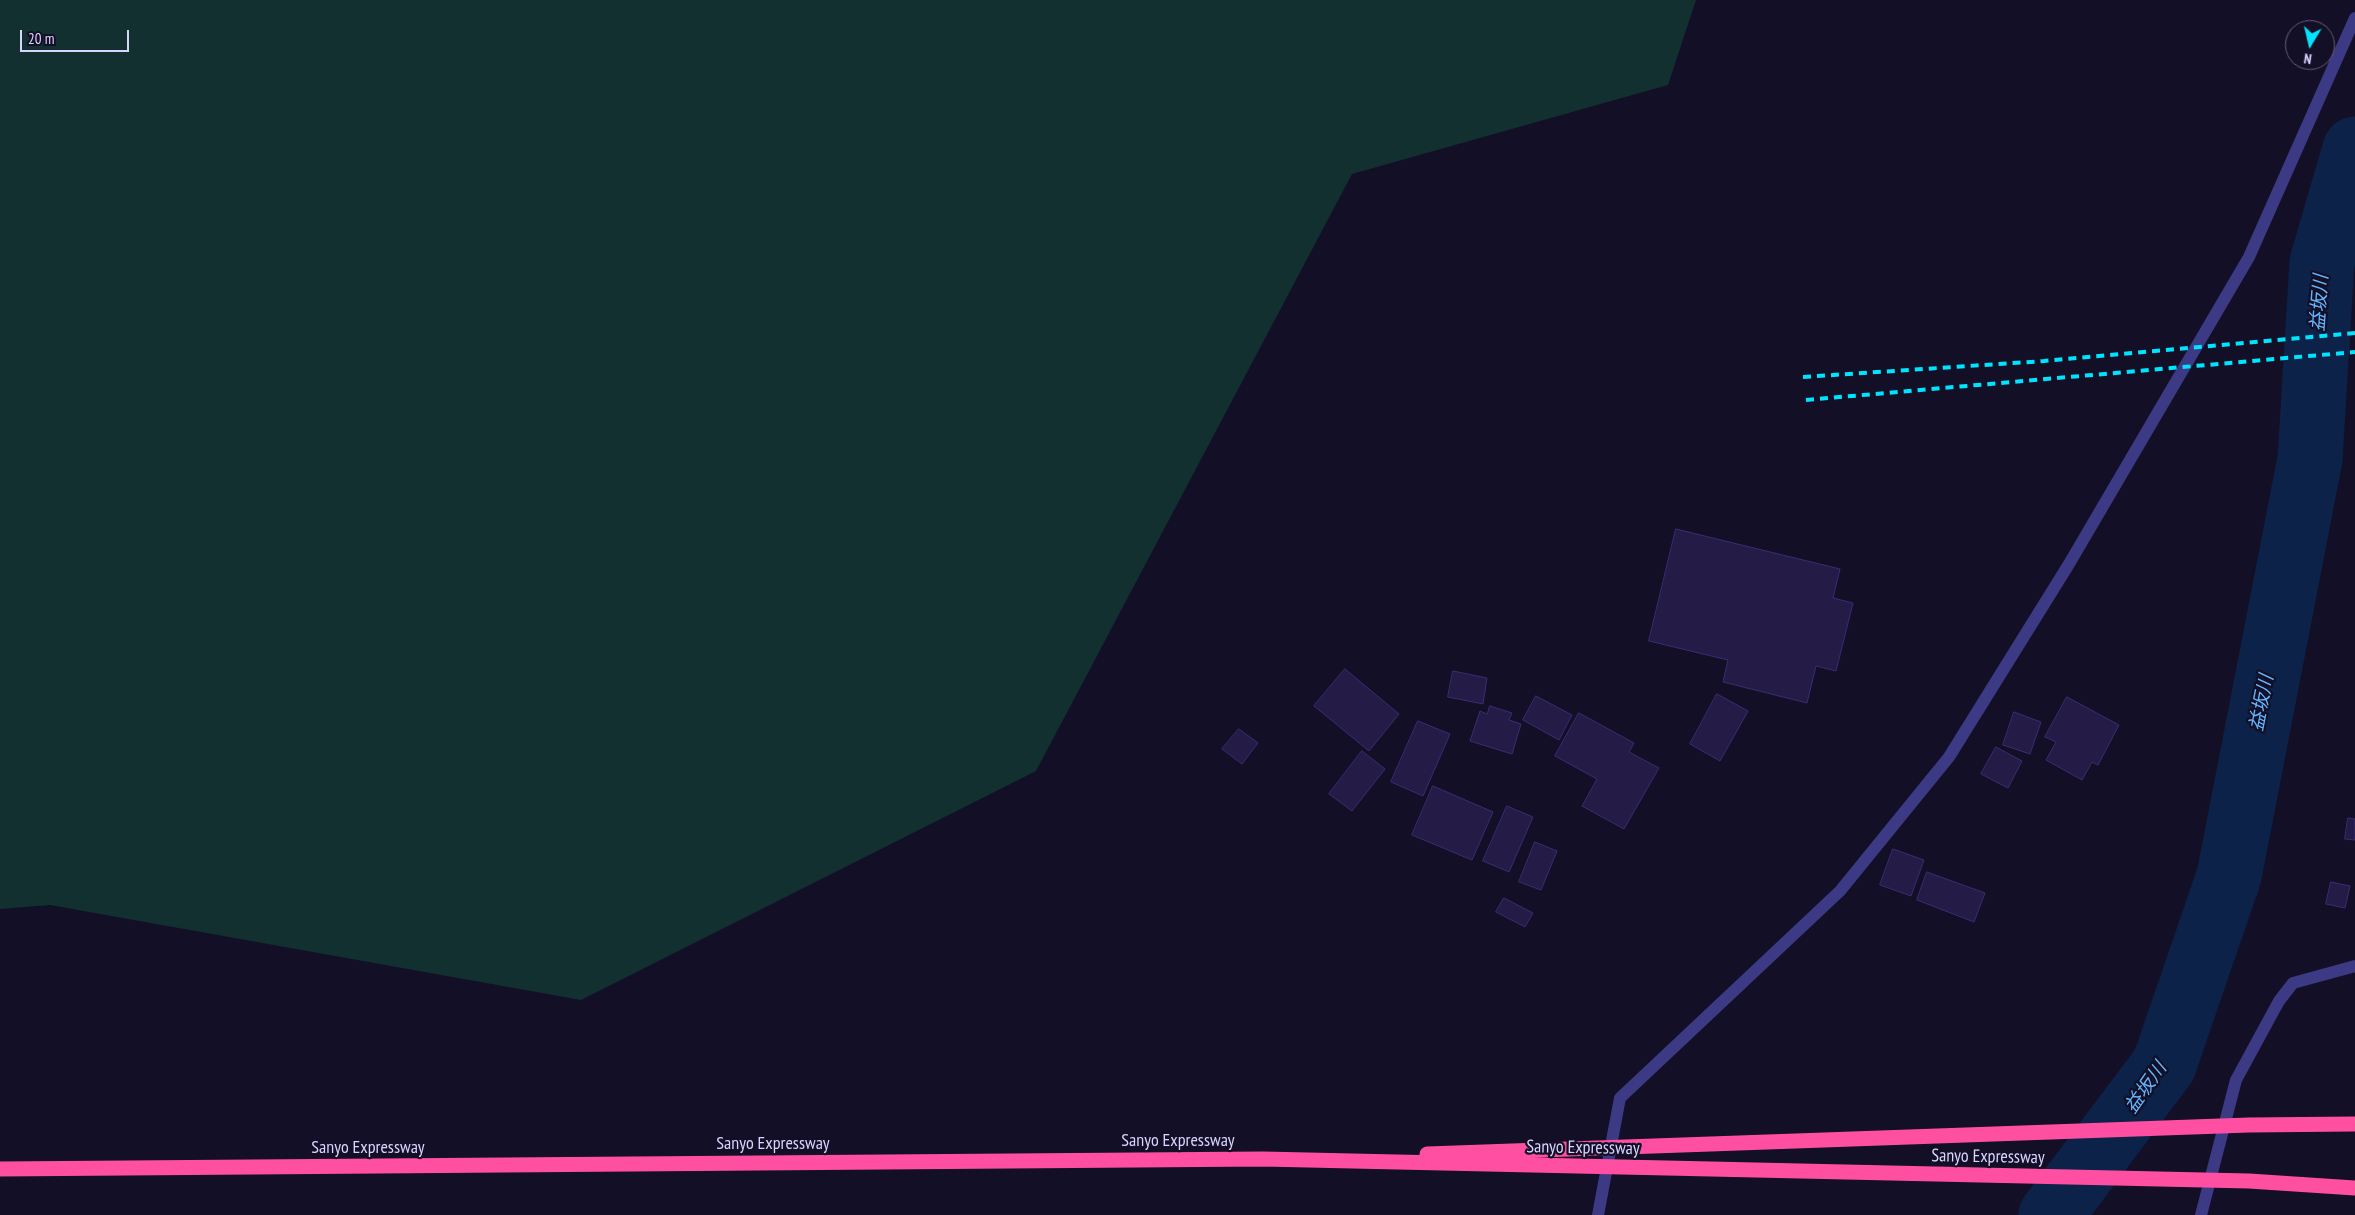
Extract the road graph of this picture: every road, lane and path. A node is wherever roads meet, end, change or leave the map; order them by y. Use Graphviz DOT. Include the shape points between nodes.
graph roads {
  1 [pos="2355,18"];
  2 [pos="2355,966"];
  3 [pos="2355,1124"];
  4 [pos="1263,1160"];
  5 [pos="0,1169"];
  6 [pos="2355,1188"];
  7 [pos="1598,1215"];
  8 [pos="2201,1215"];
  1 -- 7 [label="street" via="2249,257 2069,564 1949,757 1840,891 1620,1098"];
  2 -- 8 [label="street" via="2293,983 2279,1001 2236,1080"];
  3 -- 4 [label="highway"];
  4 -- 5 [label="highway, Sanyo Expressway"];
  4 -- 6 [label="highway, Sanyo Expressway" via="2250,1182"];
}
